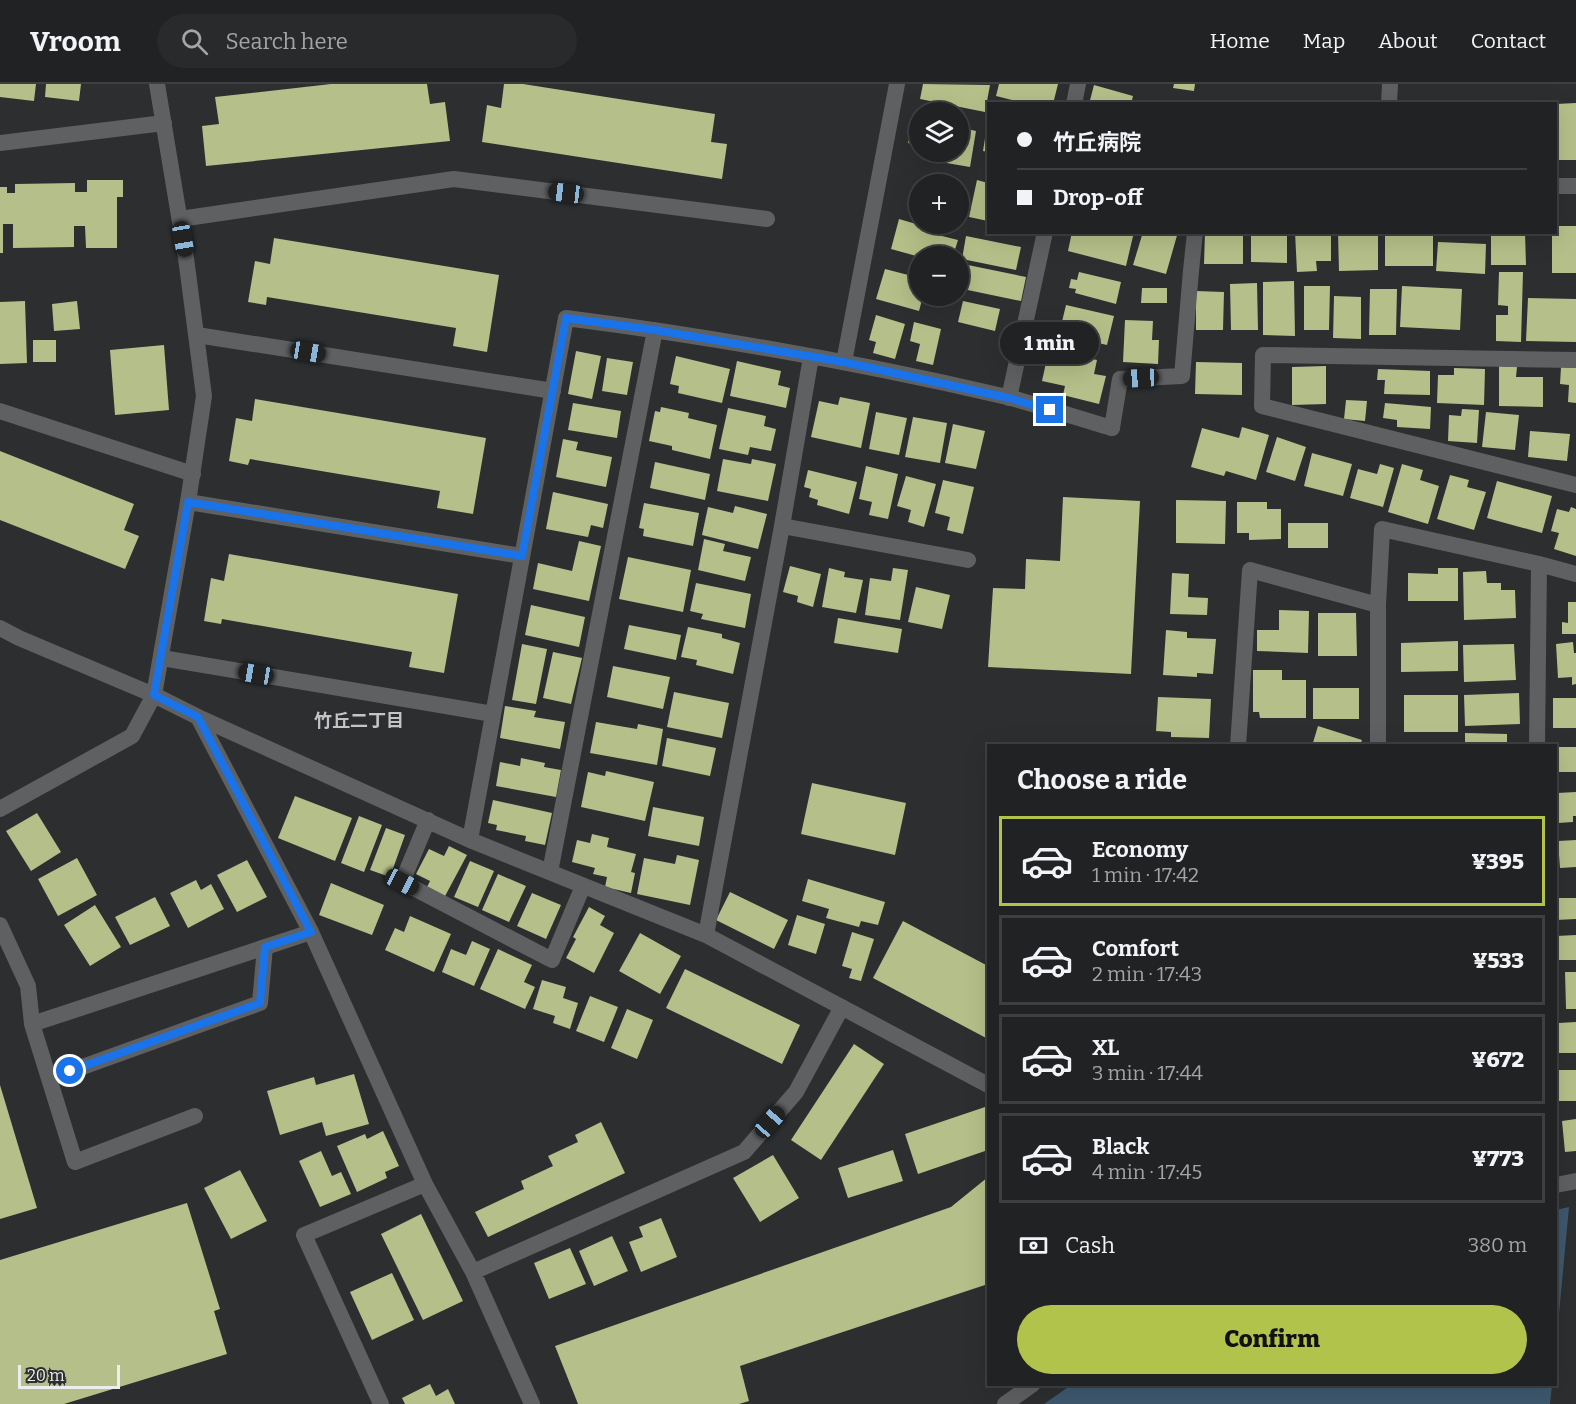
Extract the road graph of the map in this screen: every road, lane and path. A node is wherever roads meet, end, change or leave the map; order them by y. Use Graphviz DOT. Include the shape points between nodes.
graph roads {
  1 [pos="157,84"];
  2 [pos="897,84"];
  3 [pos="1078,84"];
  4 [pos="1390,84"];
  5 [pos="1074,102"];
  6 [pos="1389,102"];
  7 [pos="164,123"];
  8 [pos="0,143"];
  9 [pos="1557,186"];
  10 [pos="1576,186"];
  11 [pos="180,219"];
  12 [pos="767,219"];
  13 [pos="1046,234"];
  14 [pos="1195,234"];
  15 [pos="655,330"];
  16 [pos="197,335"];
  17 [pos="811,357"];
  18 [pos="1576,360"];
  19 [pos="844,362"];
  20 [pos="553,391"];
  21 [pos="1009,398"];
  22 [pos="0,411"];
  23 [pos="193,474"];
  24 [pos="1576,485"];
  25 [pos="188,502"];
  26 [pos="782,526"];
  27 [pos="522,556"];
  28 [pos="968,560"];
  29 [pos="1539,564"];
  30 [pos="1576,574"];
  31 [pos="1378,604"];
  32 [pos="0,628"];
  33 [pos="162,658"];
  34 [pos="154,695"];
  35 [pos="493,714"];
  36 [pos="198,717"];
  37 [pos="1238,744"];
  38 [pos="1378,744"];
  39 [pos="1537,744"];
  40 [pos="0,809"];
  41 [pos="428,820"];
  42 [pos="470,840"];
  43 [pos="550,873"];
  44 [pos="583,886"];
  45 [pos="0,925"];
  46 [pos="311,932"];
  47 [pos="706,935"];
  48 [pos="265,947"];
  49 [pos="842,1006"];
  50 [pos="32,1024"];
  51 [pos="49,1079"];
  52 [pos="987,1084"];
  53 [pos="195,1116"];
  54 [pos="1576,1181"];
  55 [pos="425,1184"];
  56 [pos="1557,1185"];
  57 [pos="473,1272"];
  58 [pos="1030,1386"];
  59 [pos="381,1404"];
  60 [pos="532,1404"];
  61 [pos="1005,1404"];
  1 -- 7 [label="street"];
  2 -- 19 [label="street"];
  3 -- 5 [label="street"];
  4 -- 6 [label="street"];
  7 -- 8 [label="street"];
  7 -- 11 [label="street"];
  9 -- 10 [label="street"];
  11 -- 12 [label="street" via="454,179"];
  11 -- 16 [label="street"];
  13 -- 21 [label="street"];
  14 -- 21 [label="street" via="1182,376 1120,379 1112,428"];
  15 -- 17 [label="street"];
  15 -- 20 [label="street" via="566,318"];
  15 -- 43 [label="street"];
  16 -- 20 [label="street"];
  16 -- 23 [label="street" via="204,396"];
  17 -- 19 [label="street"];
  17 -- 26 [label="street"];
  18 -- 24 [label="street" via="1263,355 1262,406"];
  19 -- 21 [label="street"];
  20 -- 27 [label="street"];
  22 -- 23 [label="street"];
  23 -- 25 [label="street"];
  25 -- 27 [label="street"];
  25 -- 33 [label="street"];
  26 -- 28 [label="street"];
  26 -- 47 [label="street"];
  27 -- 35 [label="street"];
  29 -- 30 [label="street"];
  29 -- 31 [label="street" via="1382,529"];
  29 -- 39 [label="street"];
  31 -- 37 [label="street" via="1251,570"];
  31 -- 38 [label="street"];
  32 -- 34 [label="street"];
  33 -- 34 [label="street"];
  33 -- 35 [label="street"];
  34 -- 36 [label="street"];
  34 -- 40 [label="street" via="132,736"];
  35 -- 42 [label="street"];
  36 -- 41 [label="street"];
  36 -- 46 [label="street"];
  41 -- 42 [label="street"];
  41 -- 44 [label="street" via="402,882 552,960"];
  42 -- 43 [label="street"];
  43 -- 44 [label="street"];
  44 -- 47 [label="street"];
  45 -- 50 [label="street" via="28,986"];
  46 -- 48 [label="street"];
  46 -- 55 [label="street"];
  47 -- 49 [label="street"];
  48 -- 50 [label="street"];
  48 -- 51 [label="street" via="260,1003"];
  49 -- 52 [label="street"];
  49 -- 57 [label="street" via="796,1092 744,1152"];
  50 -- 51 [label="street"];
  51 -- 53 [label="street" via="75,1162"];
  54 -- 56 [label="street"];
  55 -- 57 [label="street"];
  55 -- 59 [label="street" via="304,1235"];
  57 -- 60 [label="street"];
  58 -- 61 [label="street"];
}
